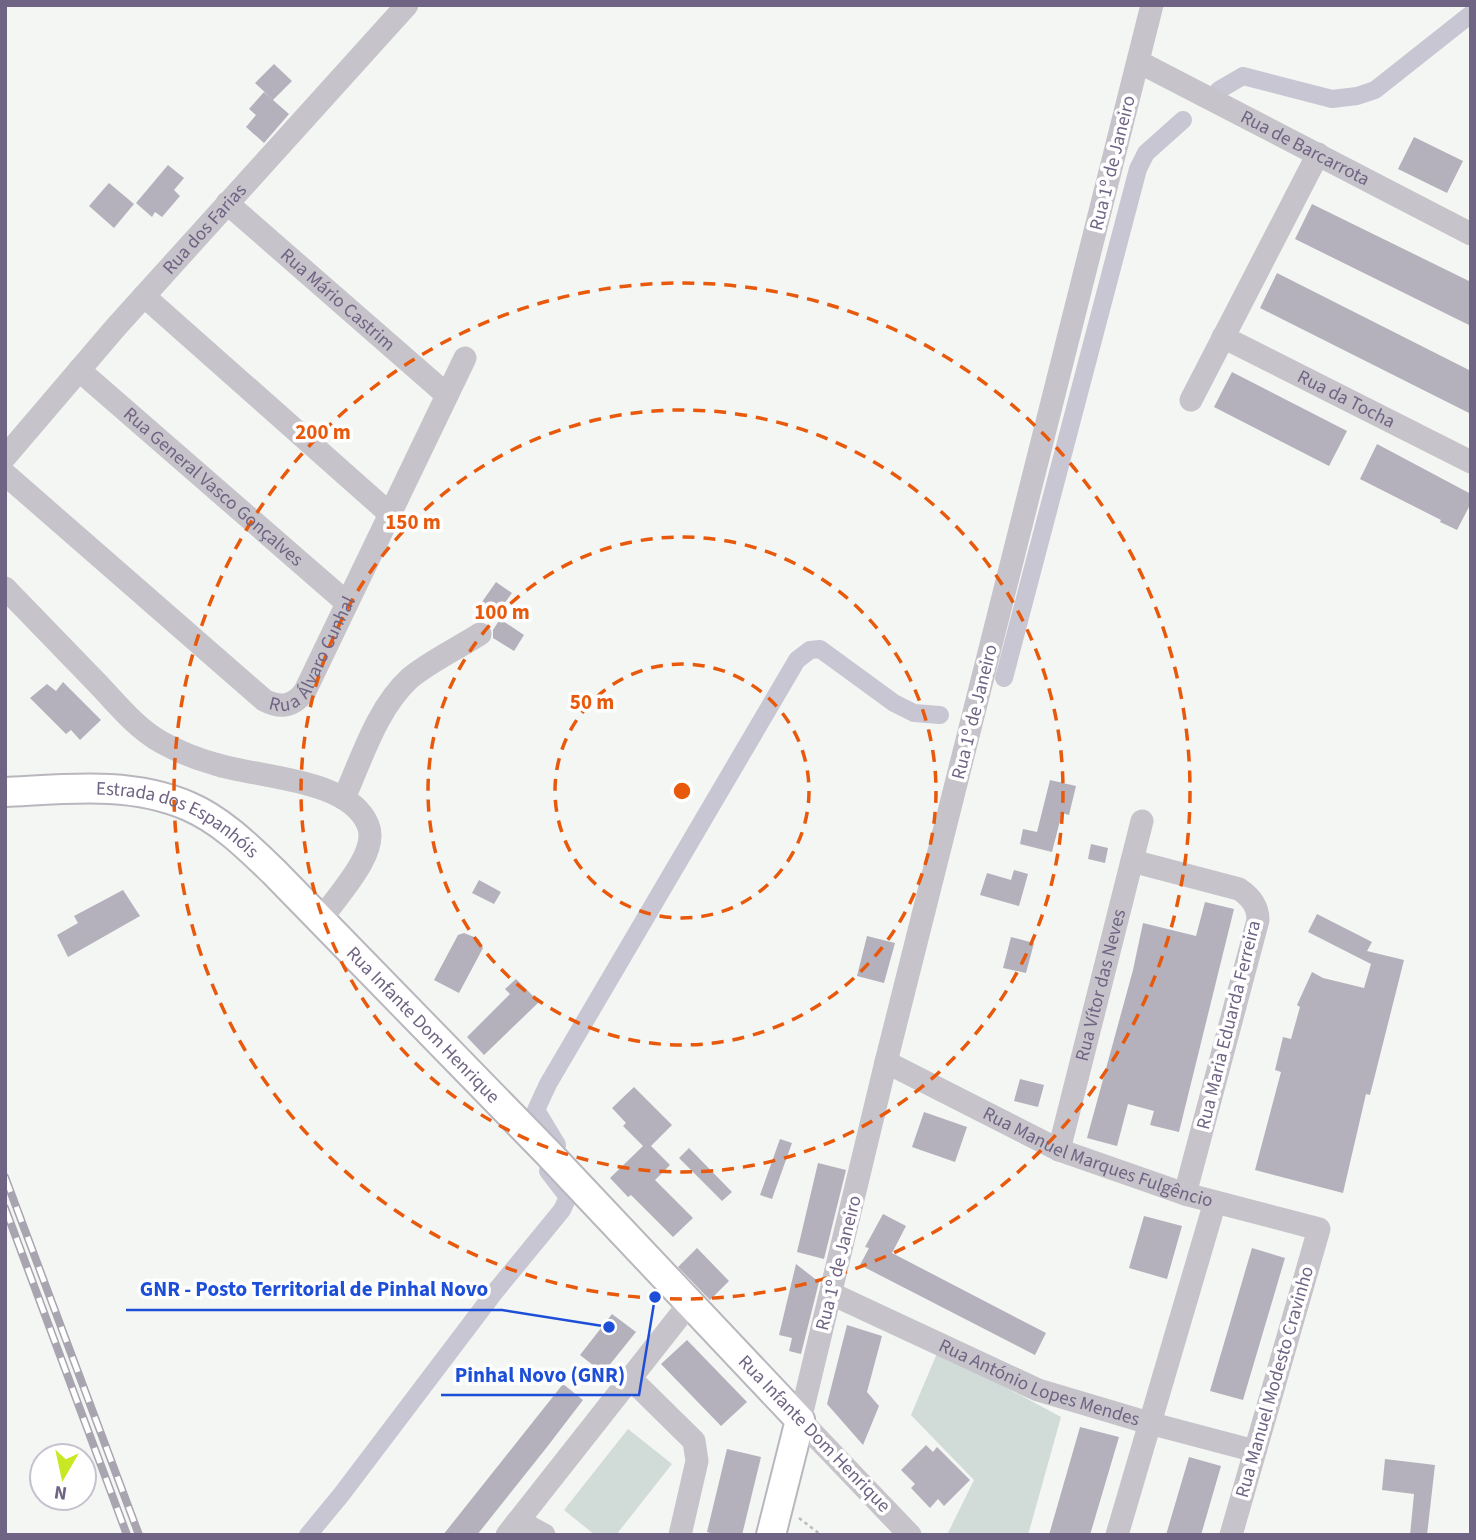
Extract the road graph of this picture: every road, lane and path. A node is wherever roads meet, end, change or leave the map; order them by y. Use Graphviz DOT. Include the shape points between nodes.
graph roads {
  1 [pos="407,5"];
  2 [pos="1152,5"];
  3 [pos="1139,62"];
  4 [pos="1318,154"];
  5 [pos="227,203"];
  6 [pos="1471,234"];
  7 [pos="144,296"];
  8 [pos="1223,337"];
  9 [pos="465,358"];
  10 [pos="79,370"];
  11 [pos="447,395"];
  12 [pos="1191,400"];
  13 [pos="5,457"];
  14 [pos="1471,462"];
  15 [pos="5,474"];
  16 [pos="390,514"];
  17 [pos="5,588"];
  18 [pos="347,603"];
  19 [pos="480,634"];
  20 [pos="5,792"];
  21 [pos="344,798"];
  22 [pos="1142,821"];
  23 [pos="1132,861"];
  24 [pos="320,921"];
  25 [pos="887,1062"];
  26 [pos="1059,1150"];
  27 [pos="1185,1194"];
  28 [pos="1215,1202"];
  29 [pos="1319,1228"];
  30 [pos="832,1294"];
  31 [pos="689,1304"];
  32 [pos="629,1377"];
  33 [pos="800,1420"];
  34 [pos="1149,1423"];
  35 [pos="1255,1451"];
  36 [pos="774,1522"];
  37 [pos="512,1528"];
  38 [pos="544,1535"];
  39 [pos="680,1535"];
  40 [pos="821,1535"];
  41 [pos="910,1535"];
  42 [pos="1117,1535"];
  43 [pos="1231,1535"];
  1 -- 5 [label="street, Rua dos Farias"];
  2 -- 3 [label="street, Rua 1º de Janeiro"];
  3 -- 4 [label="street, Rua de Barcarrota"];
  3 -- 25 [label="street, Rua 1º de Janeiro"];
  4 -- 6 [label="street, Rua de Barcarrota"];
  4 -- 8 [label="street"];
  5 -- 7 [label="street, Rua dos Farias"];
  5 -- 11 [label="street, Rua Mário Castrim"];
  7 -- 10 [label="street, Rua dos Farias"];
  7 -- 16 [label="street"];
  8 -- 12 [label="street"];
  8 -- 14 [label="street, Rua da Tocha"];
  9 -- 11 [label="street, Rua Álvaro Cunhal"];
  10 -- 13 [label="street, Rua dos Farias"];
  10 -- 18 [label="street, Rua General Vasco Gonçalves"];
  11 -- 16 [label="street, Rua Álvaro Cunhal"];
  15 -- 18 [label="street, Rua Álvaro Cunhal" via="273,705 291,704 305,691"];
  16 -- 18 [label="street, Rua Álvaro Cunhal"];
  17 -- 21 [label="street" via="134,722 160,741 216,765 321,788"];
  19 -- 21 [label="street" via="412,677 394,695"];
  20 -- 24 [label="main road, Estrada dos Espanhóis" via="124,790 188,806 246,846"];
  21 -- 24 [label="street" via="360,810 370,828 369,848 362,865"];
  22 -- 23 [label="street, Rua Vítor das Neves"];
  23 -- 26 [label="street, Rua Vítor das Neves"];
  23 -- 27 [label="street, Rua Maria Eduarda Ferreira" via="1239,889 1258,912"];
  24 -- 31 [label="main road, Rua Infante Dom Henrique"];
  25 -- 26 [label="street, Rua Manuel Marques Fulgêncio"];
  25 -- 30 [label="street, Rua 1º de Janeiro"];
  26 -- 27 [label="street, Rua Manuel Marques Fulgêncio"];
  27 -- 28 [label="street, Rua Manuel Marques Fulgêncio"];
  28 -- 29 [label="street, Rua Manuel Marques Fulgêncio"];
  28 -- 34 [label="street"];
  29 -- 35 [label="street, Rua Manuel Modesto Cravinho"];
  30 -- 33 [label="street, Rua 1º de Janeiro"];
  30 -- 34 [label="street, Rua António Lopes Mendes" via="1038,1390"];
  31 -- 32 [label="street"];
  31 -- 33 [label="main road, Rua Infante Dom Henrique"];
  32 -- 37 [label="street"];
  32 -- 39 [label="street" via="694,1441 697,1461"];
  33 -- 36 [label="main road"];
  33 -- 41 [label="street, Rua Infante Dom Henrique"];
  34 -- 35 [label="street, Rua António Lopes Mendes"];
  34 -- 42 [label="street"];
  35 -- 43 [label="street, Rua Manuel Modesto Cravinho"];
  36 -- 40 [label="path" via="798,1517"];
  37 -- 38 [label="street"];
}
